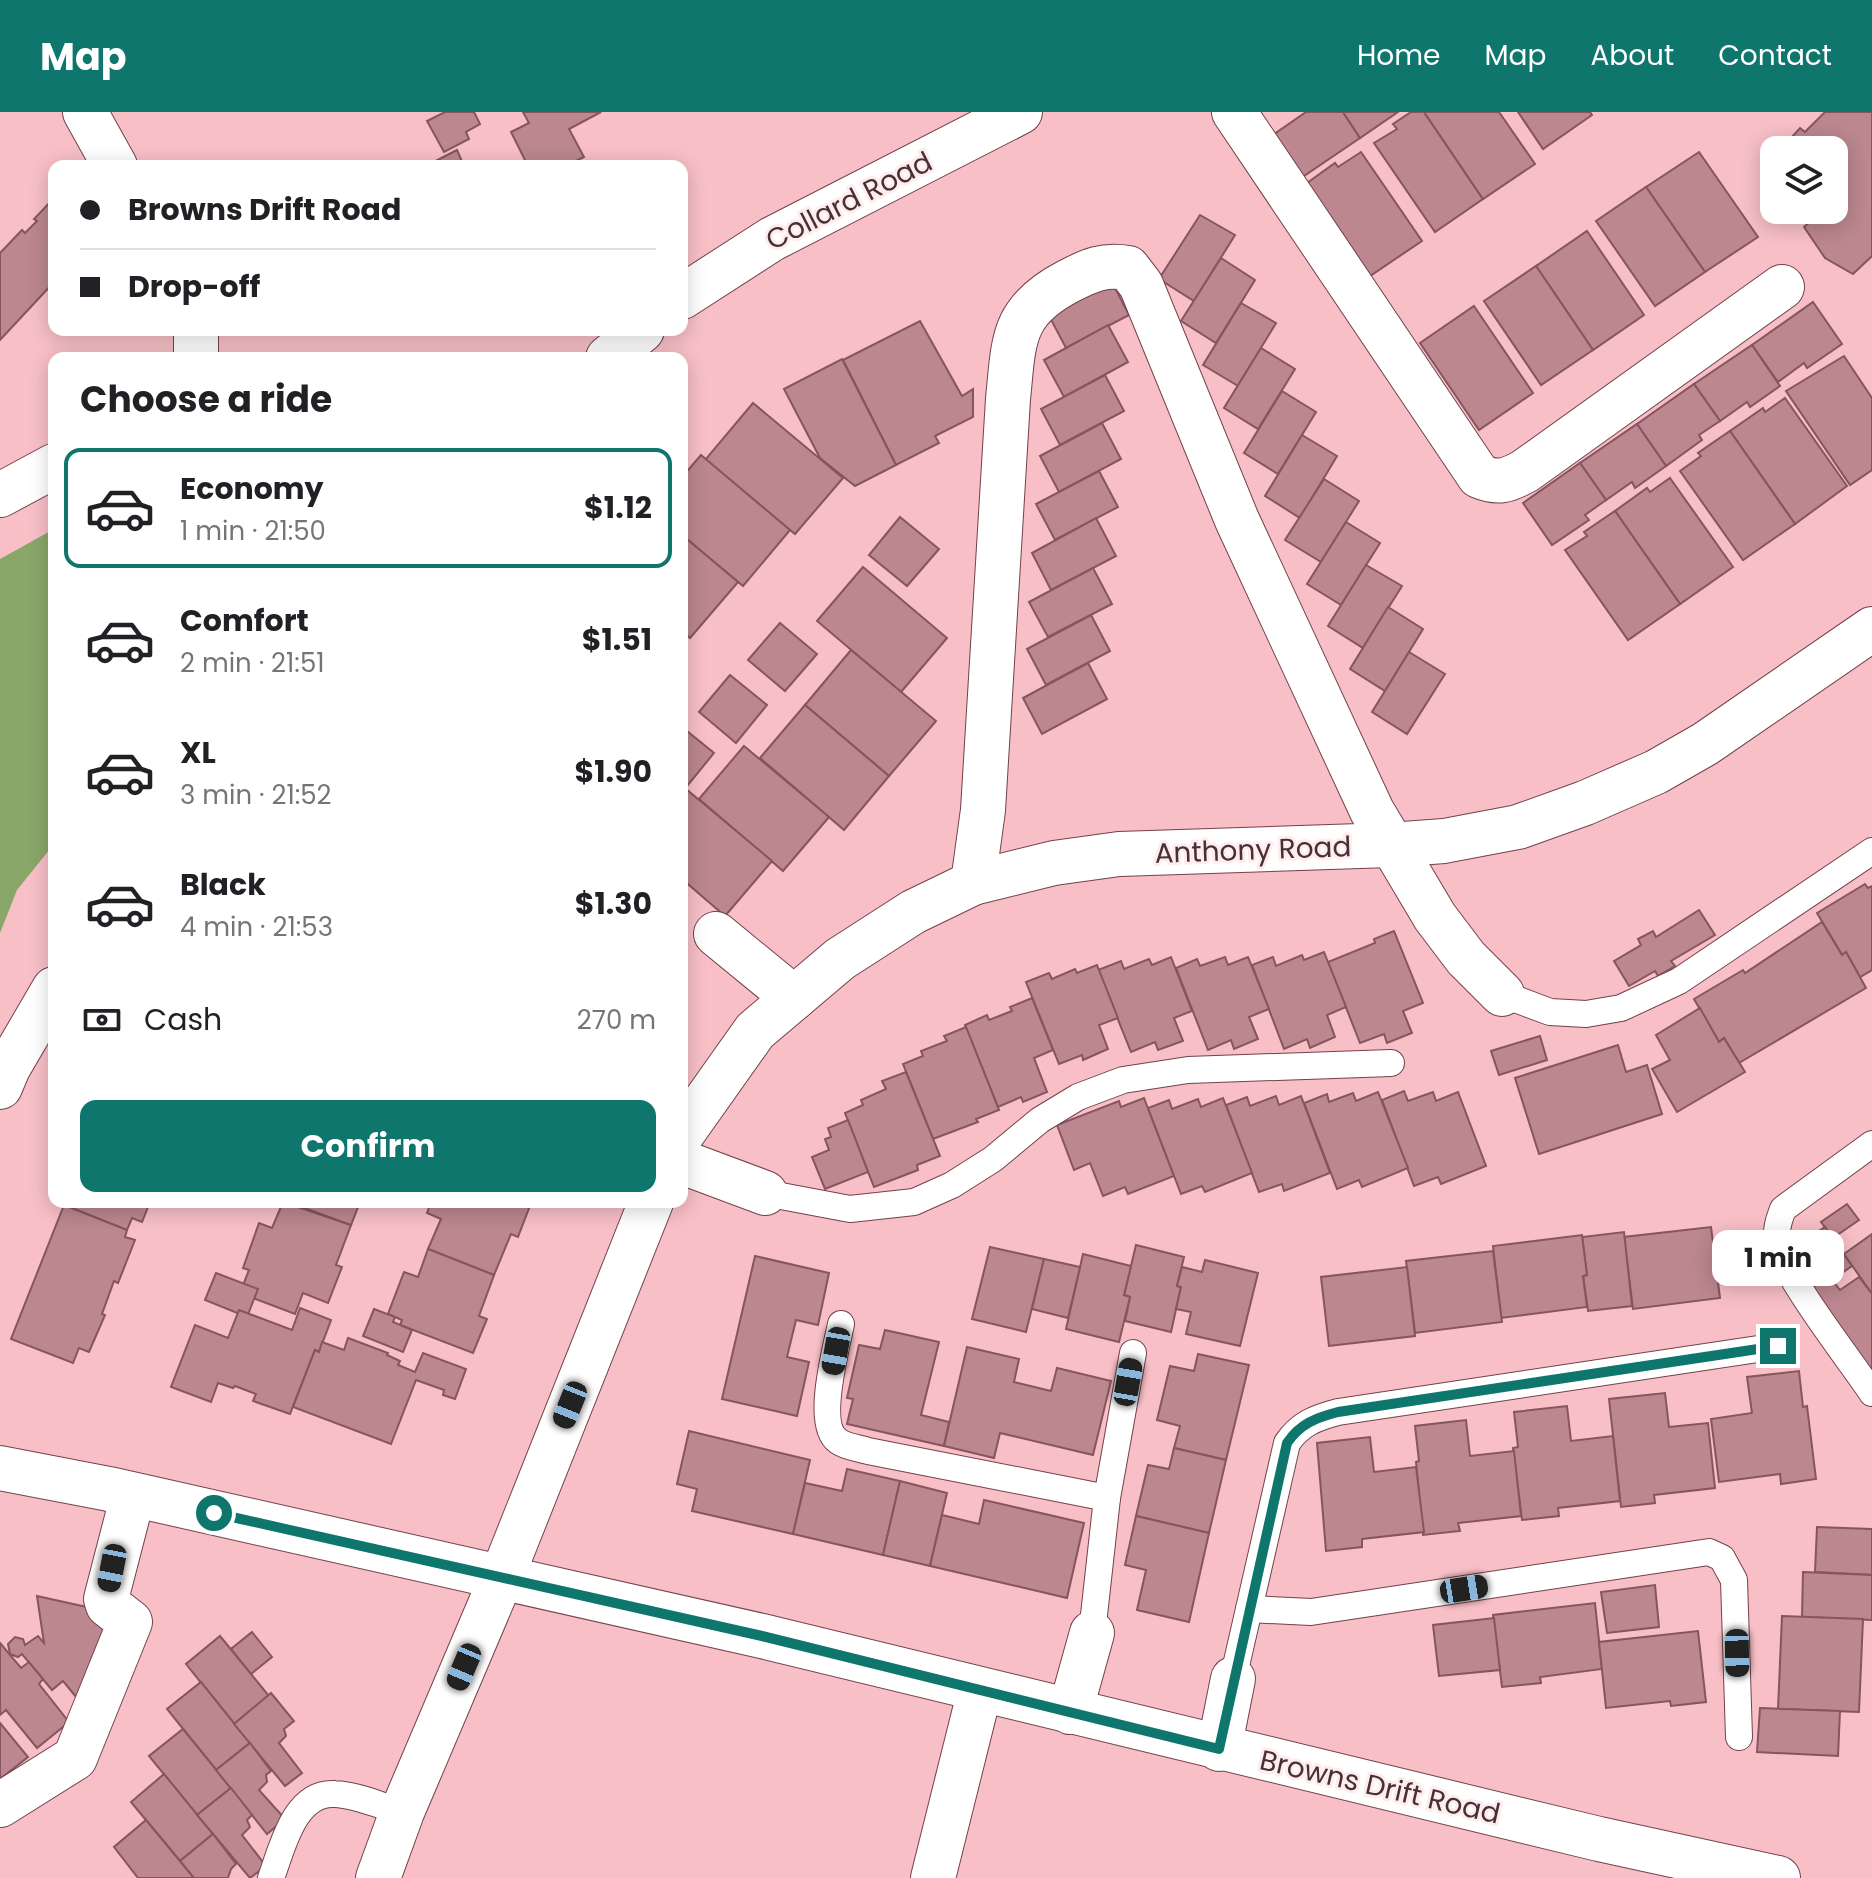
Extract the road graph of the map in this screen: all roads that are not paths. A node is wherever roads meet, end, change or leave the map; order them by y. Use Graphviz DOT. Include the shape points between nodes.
graph roads {
  1 [pos="85,112"];
  2 [pos="1020,112"];
  3 [pos="1234,112"];
  4 [pos="112,160"];
  5 [pos="1782,287"];
  6 [pos="688,293"];
  7 [pos="635,336"];
  8 [pos="615,352"];
  9 [pos="48,469"];
  10 [pos="0,495"];
  11 [pos="1872,629"];
  12 [pos="1390,845"];
  13 [pos="1872,851"];
  14 [pos="973,883"];
  15 [pos="716,934"];
  16 [pos="1502,994"];
  17 [pos="794,998"];
  18 [pos="48,999"];
  19 [pos="1391,1063"];
  20 [pos="0,1087"];
  21 [pos="688,1126"];
  22 [pos="1872,1144"];
  23 [pos="688,1164"];
  24 [pos="765,1193"];
  25 [pos="649,1208"];
  26 [pos="841,1324"];
  27 [pos="1778,1346"];
  28 [pos="1133,1353"];
  29 [pos="1872,1393"];
  30 [pos="0,1468"];
  31 [pos="133,1495"];
  32 [pos="1107,1498"];
  33 [pos="501,1579"];
  34 [pos="1249,1609"];
  35 [pos="1092,1633"];
  36 [pos="1233,1679"];
  37 [pos="980,1690"];
  38 [pos="1070,1712"];
  39 [pos="1739,1737"];
  40 [pos="1219,1749"];
  41 [pos="0,1805"];
  42 [pos="402,1812"];
  43 [pos="271,1878"];
  44 [pos="378,1878"];
  45 [pos="933,1878"];
  46 [pos="1778,1878"];
  1 -- 4 [label="street"];
  2 -- 6 [label="street, Collard Road" via="772,239"];
  3 -- 5 [label="street" via="1479,476 1490,481 1505,482 1525,471"];
  7 -- 8 [label="street"];
  9 -- 10 [label="street"];
  11 -- 12 [label="street, Anthony Road" via="1656,772 1518,827"];
  12 -- 14 [label="street, Anthony Road" via="1119,854"];
  12 -- 14 [label="street" via="1237,520 1141,285 1128,268 1112,266 1093,268 1034,303 1014,341 983,810"];
  12 -- 16 [label="street" via="1435,917"];
  13 -- 16 [label="lane" via="1679,981 1621,1008 1586,1014 1550,1012"];
  14 -- 17 [label="street, Anthony Road" via="889,927"];
  15 -- 17 [label="street"];
  17 -- 21 [label="street, Anthony Road" via="755,1031"];
  18 -- 20 [label="street"];
  19 -- 24 [label="lane" via="1188,1070 1123,1080 1078,1097 983,1166 914,1202 850,1209"];
  22 -- 29 [label="lane" via="1783,1209 1777,1242 1788,1270"];
  23 -- 24 [label="street"];
  25 -- 33 [label="street"];
  26 -- 32 [label="lane" via="827,1414 839,1442"];
  27 -- 34 [label="lane" via="1315,1418 1287,1443"];
  28 -- 32 [label="lane"];
  30 -- 31 [label="street, Browns Drift Road"];
  31 -- 33 [label="street, Browns Drift Road"];
  31 -- 41 [label="street" via="106,1599 130,1622 75,1758"];
  32 -- 35 [label="lane"];
  33 -- 37 [label="street, Browns Drift Road"];
  33 -- 42 [label="street"];
  34 -- 36 [label="lane"];
  34 -- 39 [label="lane" via="1311,1612 1709,1552 1722,1558 1734,1580"];
  35 -- 38 [label="street"];
  36 -- 40 [label="street"];
  37 -- 38 [label="street, Browns Drift Road"];
  37 -- 45 [label="street"];
  38 -- 40 [label="street, Browns Drift Road"];
  40 -- 46 [label="street, Browns Drift Road"];
  42 -- 43 [label="lane" via="337,1794 313,1799 295,1818"];
  42 -- 44 [label="street"];
}
